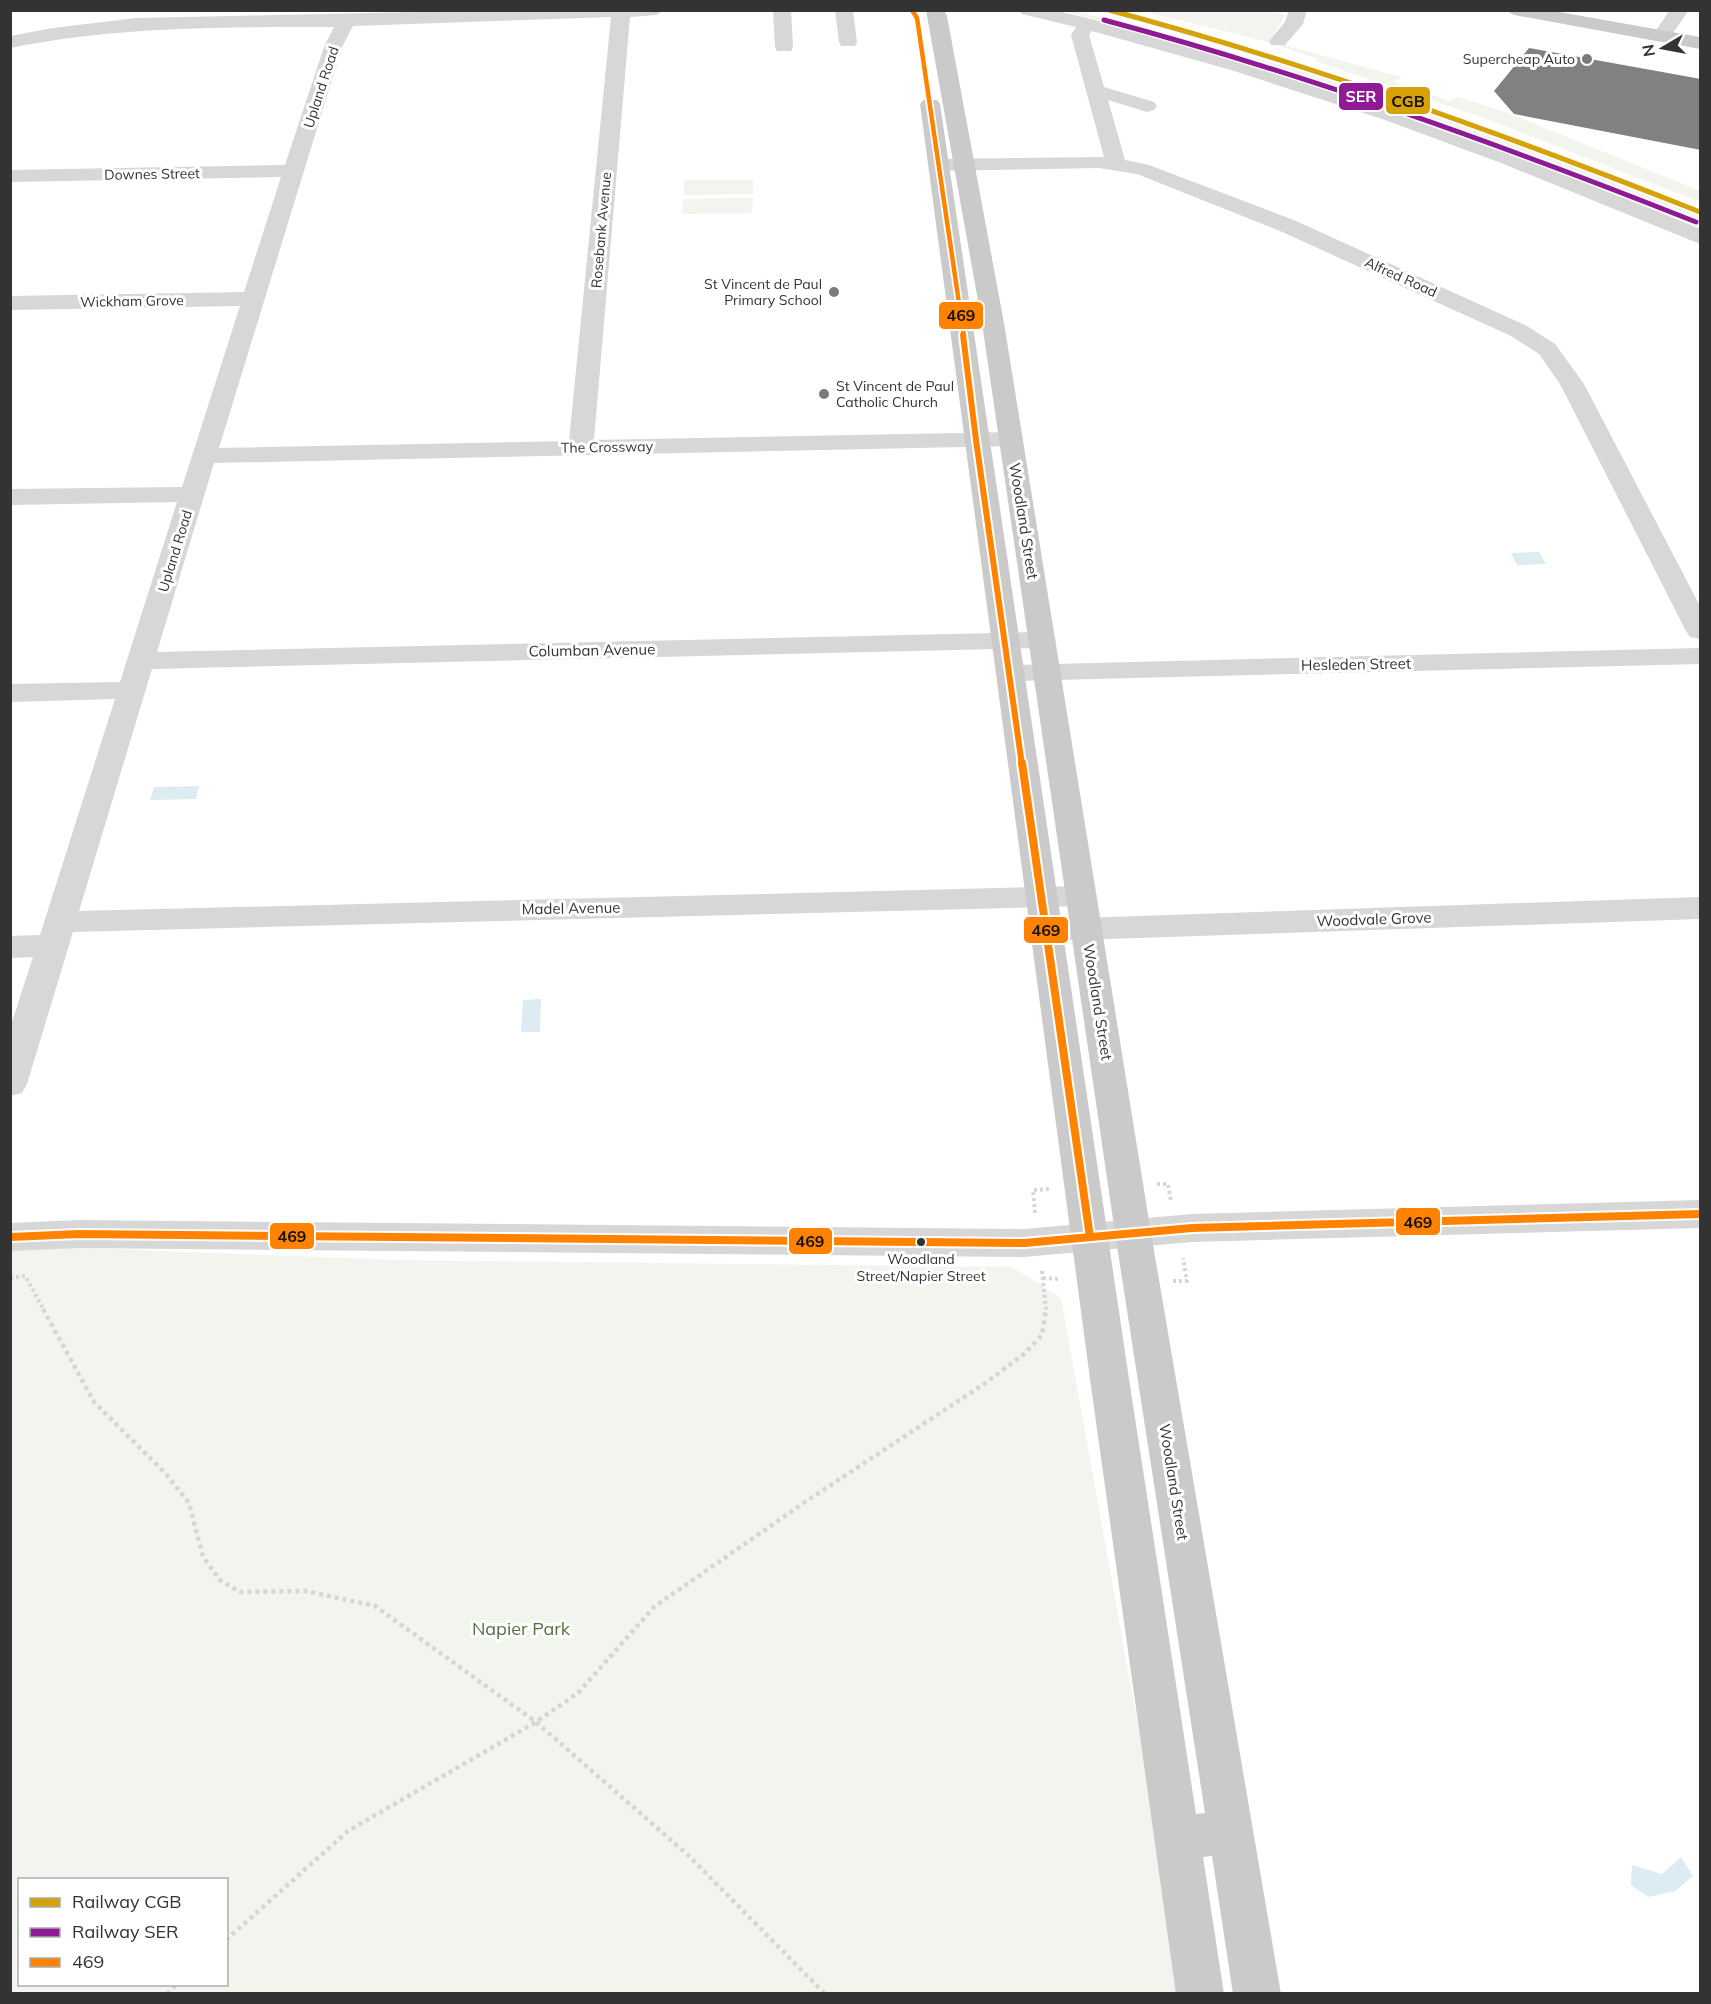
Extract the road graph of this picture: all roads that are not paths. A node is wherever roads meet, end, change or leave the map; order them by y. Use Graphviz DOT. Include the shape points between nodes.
graph roads {
  1 [pos="656,10"];
  2 [pos="782,10"];
  3 [pos="844,10"];
  4 [pos="912,10"];
  5 [pos="935,10"];
  6 [pos="1029,10"];
  7 [pos="1298,10"];
  8 [pos="1514,10"];
  9 [pos="1680,10"];
  10 [pos="630,11"];
  11 [pos="346,21"];
  12 [pos="1087,24"];
  13 [pos="1661,36"];
  14 [pos="1278,41"];
  15 [pos="10,42"];
  16 [pos="848,42"];
  17 [pos="1701,43"];
  18 [pos="784,47"];
  19 [pos="1095,90"];
  20 [pos="1146,106"];
  21 [pos="1116,163"];
  22 [pos="951,165"];
  23 [pos="294,171"];
  24 [pos="10,176"];
  25 [pos="1701,237"];
  26 [pos="254,299"];
  27 [pos="10,303"];
  28 [pos="1011,439"];
  29 [pos="976,440"];
  30 [pos="581,448"];
  31 [pos="204,456"];
  32 [pos="192,494"];
  33 [pos="10,497"];
  34 [pos="1701,632"];
  35 [pos="1042,640"];
  36 [pos="1006,641"];
  37 [pos="1701,656"];
  38 [pos="142,661"];
  39 [pos="1046,672"];
  40 [pos="1011,673"];
  41 [pos="133,690"];
  42 [pos="10,693"];
  43 [pos="1043,897"];
  44 [pos="1701,908"];
  45 [pos="1084,912"];
  46 [pos="1048,930"];
  47 [pos="57,934"];
  48 [pos="10,947"];
  49 [pos="10,1084"];
  50 [pos="1699,1219"];
  51 [pos="1133,1233"];
  52 [pos="10,1237"];
  53 [pos="1090,1238"];
  54 [pos="1232,1834"];
  55 [pos="1177,1836"];
  56 [pos="1200,1994"];
  57 [pos="1257,1994"];
  1 -- 10 [label="street"];
  2 -- 18 [label="street"];
  3 -- 16 [label="street"];
  4 -- 22 [label="main road, Woodland Street"];
  5 -- 22 [label="main road, Woodland Street"];
  6 -- 12 [label="street"];
  7 -- 14 [label="street" via="1294,24"];
  8 -- 13 [label="main road"];
  9 -- 13 [label="street"];
  10 -- 11 [label="street"];
  10 -- 30 [label="street, Rosebank Avenue"];
  11 -- 15 [label="street" via="147,21"];
  11 -- 23 [label="street, Upland Road" via="333,46"];
  12 -- 19 [label="street" via="1080,35"];
  12 -- 25 [label="street" via="1360,105"];
  13 -- 17 [label="main road"];
  19 -- 20 [label="street"];
  19 -- 21 [label="street"];
  21 -- 22 [label="street, Alfred Road"];
  21 -- 34 [label="street, Alfred Road" via="1142,169 1288,226 1452,300 1547,349 1572,384"];
  22 -- 28 [label="main road, Woodland Street" via="979,237"];
  22 -- 29 [label="main road, Woodland Street" via="962,323"];
  23 -- 24 [label="street, Downes Street"];
  23 -- 26 [label="street, Upland Road"];
  26 -- 27 [label="street, Wickham Grove"];
  26 -- 31 [label="street, Upland Road"];
  28 -- 29 [label="street, The Crossway"];
  28 -- 35 [label="main road, Woodland Street"];
  29 -- 30 [label="street, The Crossway"];
  29 -- 36 [label="main road, Woodland Street"];
  30 -- 31 [label="street, The Crossway"];
  31 -- 32 [label="street, Upland Road"];
  32 -- 33 [label="street"];
  32 -- 38 [label="street, Upland Road"];
  35 -- 36 [label="street, Columban Avenue"];
  35 -- 39 [label="main road, Woodland Street"];
  36 -- 38 [label="street, Columban Avenue"];
  36 -- 40 [label="main road, Woodland Street"];
  37 -- 39 [label="street, Hesleden Street"];
  38 -- 41 [label="street, Upland Road"];
  39 -- 40 [label="street, Hesleden Street"];
  39 -- 45 [label="main road, Woodland Street"];
  40 -- 43 [label="main road, Woodland Street"];
  41 -- 42 [label="street"];
  41 -- 47 [label="street, Upland Road"];
  43 -- 45 [label="street, Madel Avenue"];
  43 -- 46 [label="main road, Woodland Street"];
  43 -- 47 [label="street, Madel Avenue"];
  44 -- 45 [label="street, Woodvale Grove"];
  45 -- 46 [label="street, Woodvale Grove"];
  45 -- 51 [label="main road, Woodland Street"];
  46 -- 53 [label="main road, Woodland Street"];
  47 -- 48 [label="street, Madel Avenue"];
  47 -- 49 [label="street, Upland Road"];
  50 -- 51 [label="street" via="1192,1228"];
  51 -- 53 [label="street"];
  51 -- 54 [label="main road, Woodland Street"];
  52 -- 53 [label="street" via="79,1234 990,1243"];
  53 -- 55 [label="main road, Woodland Street"];
  54 -- 55 [label="main road"];
  54 -- 57 [label="main road, Woodland Street"];
  55 -- 56 [label="main road, Woodland Street"];
}
